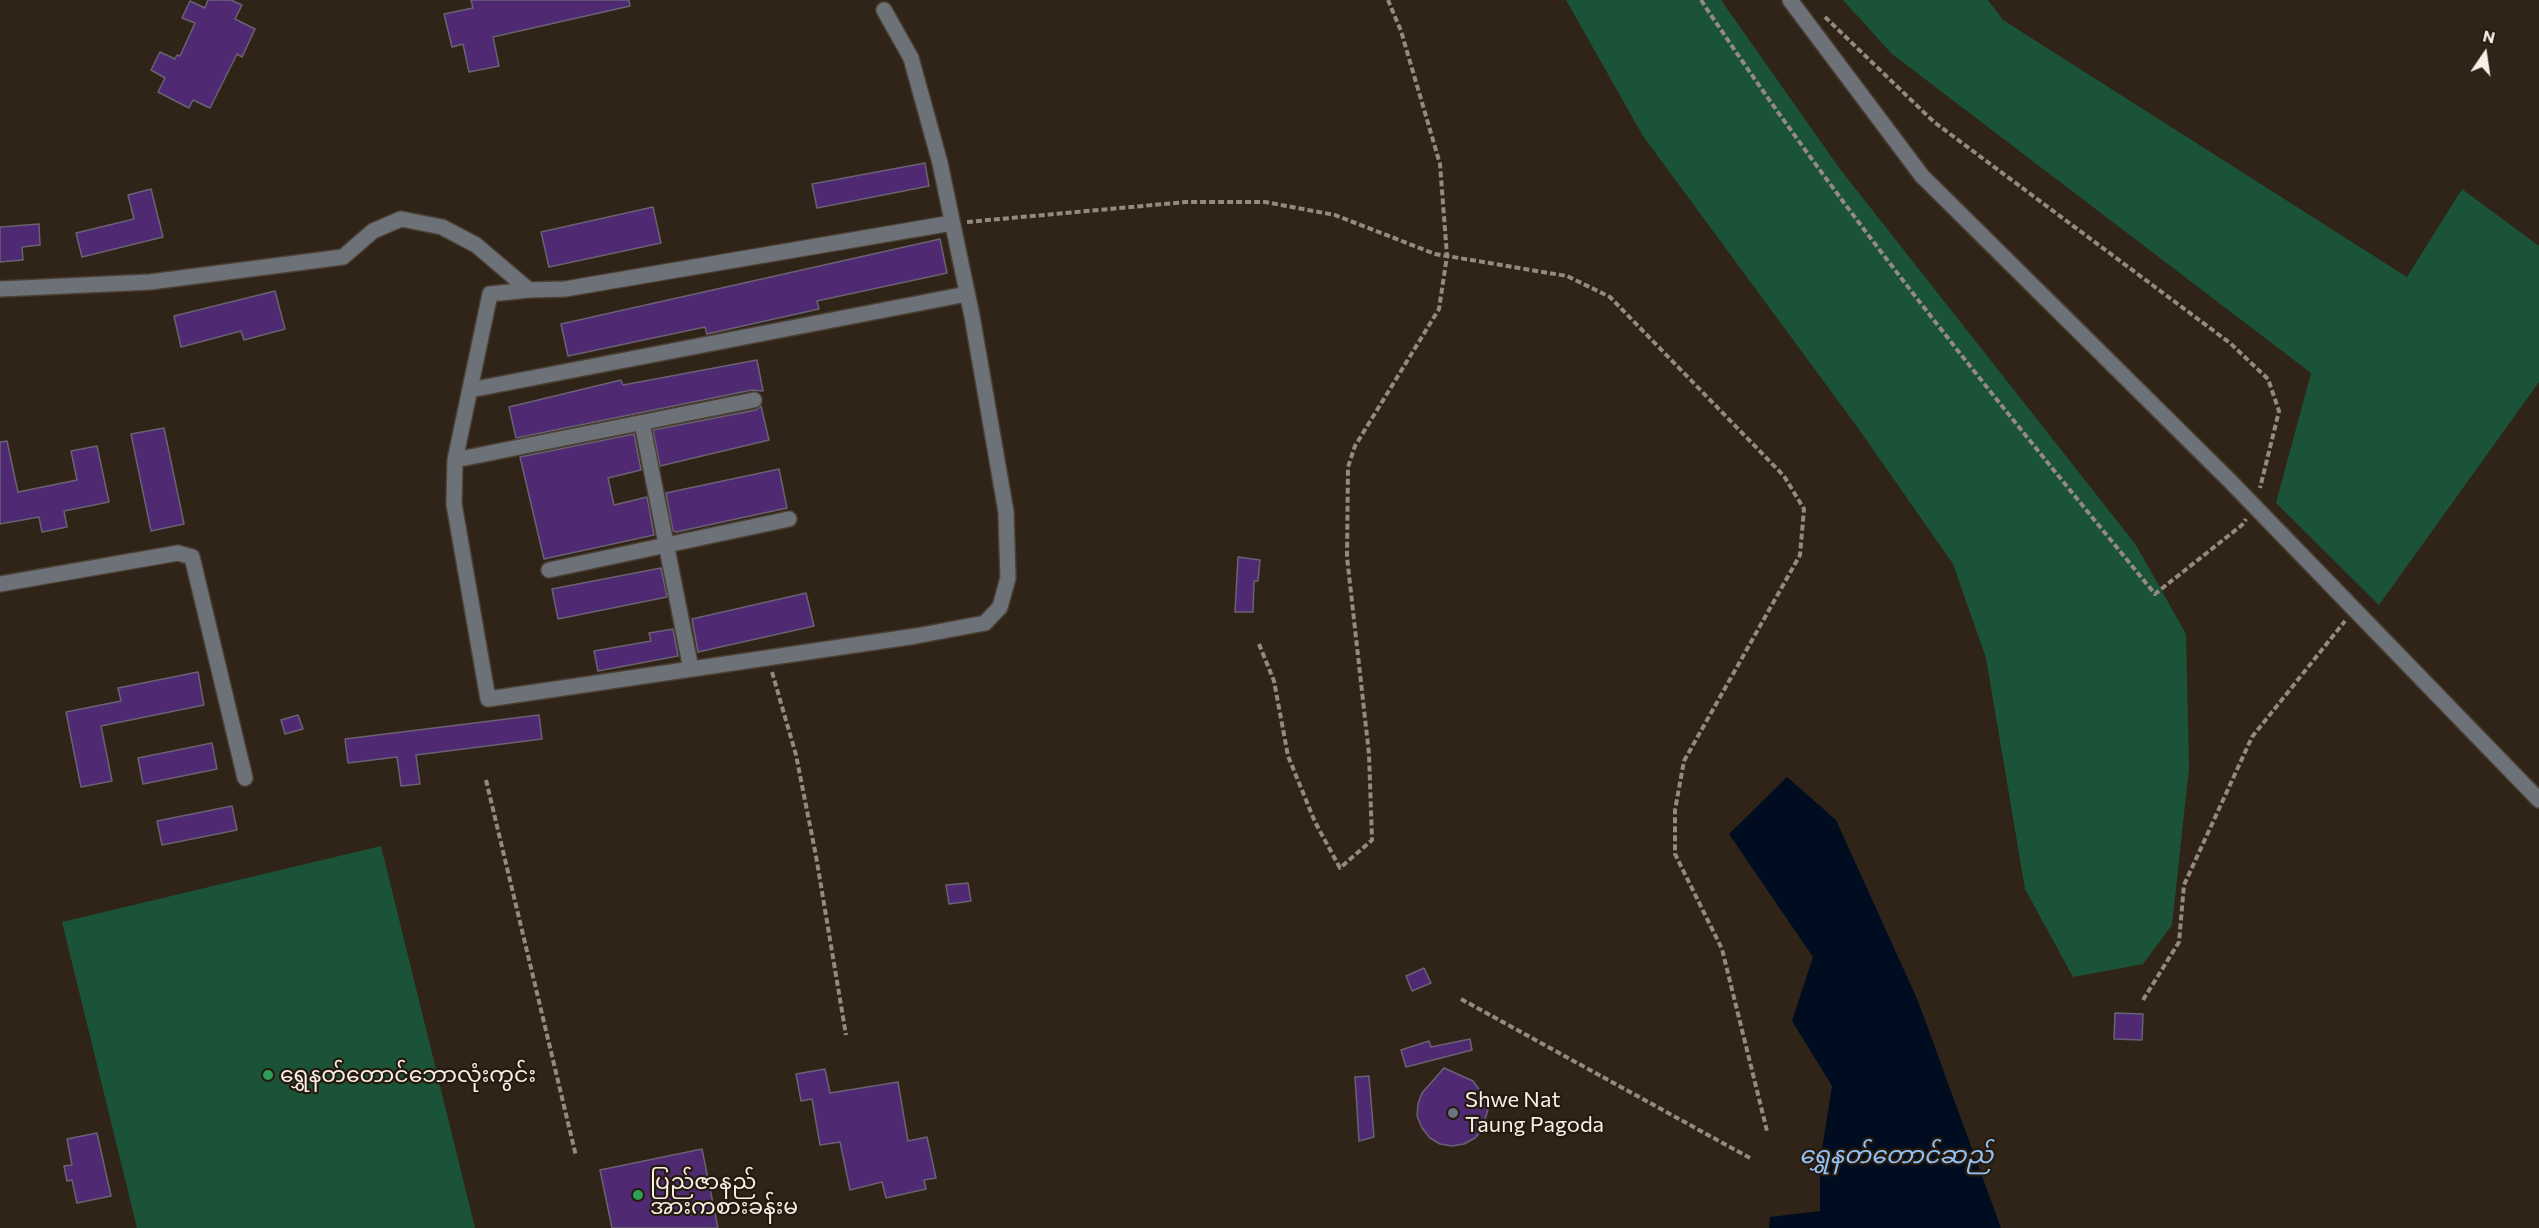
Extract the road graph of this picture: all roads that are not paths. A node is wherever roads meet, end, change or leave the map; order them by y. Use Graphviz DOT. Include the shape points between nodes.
graph roads {
  1 [pos="1790,0"];
  2 [pos="884,10"];
  3 [pos="952,223"];
  4 [pos="0,289"];
  5 [pos="529,290"];
  6 [pos="967,294"];
  7 [pos="470,390"];
  8 [pos="754,400"];
  9 [pos="642,423"];
  10 [pos="455,460"];
  11 [pos="789,519"];
  12 [pos="667,545"];
  13 [pos="549,570"];
  14 [pos="0,584"];
  15 [pos="691,669"];
  16 [pos="245,778"];
  17 [pos="2539,800"];
  1 -- 17 [label="street" via="1922,176 2255,507"];
  2 -- 3 [label="street" via="911,58"];
  3 -- 5 [label="street" via="565,289"];
  3 -- 6 [label="street"];
  4 -- 5 [label="street" via="150,282 343,257 373,231 401,219 442,227 476,245"];
  5 -- 7 [label="street" via="490,294"];
  6 -- 7 [label="street"];
  6 -- 15 [label="street" via="1006,512 1008,578 1000,607 985,623"];
  7 -- 10 [label="street"];
  8 -- 9 [label="street"];
  9 -- 10 [label="street"];
  9 -- 12 [label="street"];
  10 -- 15 [label="street" via="454,504 488,699"];
  11 -- 12 [label="street"];
  12 -- 13 [label="street"];
  12 -- 15 [label="street"];
  14 -- 16 [label="street" via="178,553 192,557"];
}
